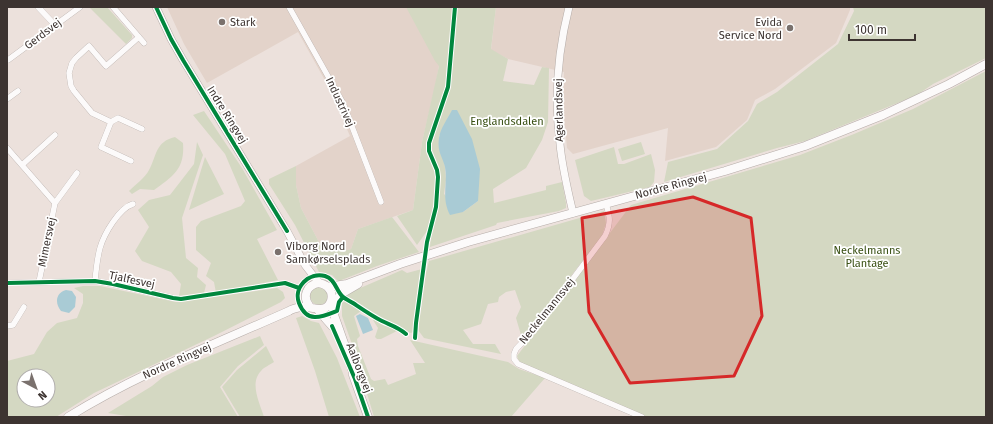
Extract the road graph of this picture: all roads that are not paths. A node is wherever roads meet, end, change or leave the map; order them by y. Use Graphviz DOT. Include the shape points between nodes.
graph roads {
  1 [pos="38,7"];
  2 [pos="80,7"];
  3 [pos="112,7"];
  4 [pos="156,7"];
  5 [pos="288,7"];
  6 [pos="569,7"];
  7 [pos="55,25"];
  8 [pos="139,37"];
  9 [pos="144,43"];
  10 [pos="7,59"];
  11 [pos="986,64"];
  12 [pos="18,91"];
  13 [pos="7,99"];
  14 [pos="111,122"];
  15 [pos="142,129"];
  16 [pos="55,135"];
  17 [pos="7,148"];
  18 [pos="131,161"];
  19 [pos="22,165"];
  20 [pos="77,173"];
  21 [pos="380,202"];
  22 [pos="55,203"];
  23 [pos="133,204"];
  24 [pos="606,204"];
  25 [pos="574,214"];
  26 [pos="400,264"];
  27 [pos="306,265"];
  28 [pos="39,282"];
  29 [pos="95,282"];
  30 [pos="7,283"];
  31 [pos="318,283"];
  32 [pos="347,284"];
  33 [pos="309,287"];
  34 [pos="328,287"];
  35 [pos="305,296"];
  36 [pos="332,296"];
  37 [pos="173,298"];
  38 [pos="328,305"];
  39 [pos="24,307"];
  40 [pos="314,308"];
  41 [pos="288,310"];
  42 [pos="7,326"];
  43 [pos="332,326"];
  44 [pos="355,379"];
  45 [pos="68,417"];
  46 [pos="368,417"];
  47 [pos="642,417"];
  1 -- 7 [label="street"];
  2 -- 7 [label="street, Gerdsvej"];
  3 -- 8 [label="street"];
  4 -- 27 [label="street, Indre Ringvej" via="182,60"];
  5 -- 21 [label="street, Industrivej" via="343,103"];
  6 -- 25 [label="street, Agerlandsvej" via="559,71 557,108 560,145"];
  7 -- 10 [label="street, Gerdsvej"];
  8 -- 9 [label="street"];
  8 -- 14 [label="street" via="106,66 89,46 76,58 70,69 69,78 74,91 92,113"];
  11 -- 24 [label="main road, Nordre Ringvej" via="883,115 805,146 725,172"];
  12 -- 13 [label="street"];
  14 -- 15 [label="street" via="118,118"];
  14 -- 18 [label="street" via="100,147"];
  16 -- 19 [label="street"];
  17 -- 19 [label="street, Mimersvej"];
  19 -- 22 [label="street, Mimersvej"];
  20 -- 22 [label="street, Mimersvej"];
  22 -- 28 [label="street, Mimersvej"];
  23 -- 29 [label="street, Tjalfesvej" via="128,205 116,217 100,247"];
  24 -- 25 [label="main road, Nordre Ringvej"];
  24 -- 47 [label="street, Neckelmannsvej" via="610,222 605,236 536,328 516,349 514,359 518,364"];
  25 -- 26 [label="main road, Nordre Ringvej" via="468,242"];
  26 -- 32 [label="main road, Nordre Ringvej"];
  26 -- 44 [label="main road" via="345,291 334,305 333,312"];
  27 -- 31 [label="street, Indre Ringvej"];
  27 -- 33 [label="street, Indre Ringvej"];
  28 -- 29 [label="street, Tjalfesvej"];
  28 -- 30 [label="street, Tjalfesvej"];
  29 -- 37 [label="street, Tjalfesvej"];
  31 -- 33 [label="main road"];
  31 -- 34 [label="main road"];
  32 -- 34 [label="main road, Nordre Ringvej"];
  32 -- 36 [label="main road, Nordre Ringvej"];
  33 -- 35 [label="main road"];
  34 -- 36 [label="main road"];
  35 -- 40 [label="main road" via="306,302"];
  35 -- 41 [label="main road, Nordre Ringvej"];
  36 -- 38 [label="main road"];
  38 -- 40 [label="main road" via="325,308"];
  38 -- 43 [label="main road, Aalborgvej"];
  39 -- 42 [label="street" via="13,325"];
  40 -- 41 [label="main road, Nordre Ringvej" via="300,307"];
  40 -- 43 [label="main road, Aalborgvej"];
  41 -- 45 [label="main road, Nordre Ringvej" via="134,380"];
  43 -- 44 [label="main road, Aalborgvej"];
  44 -- 46 [label="main road, Aalborgvej"];
}
